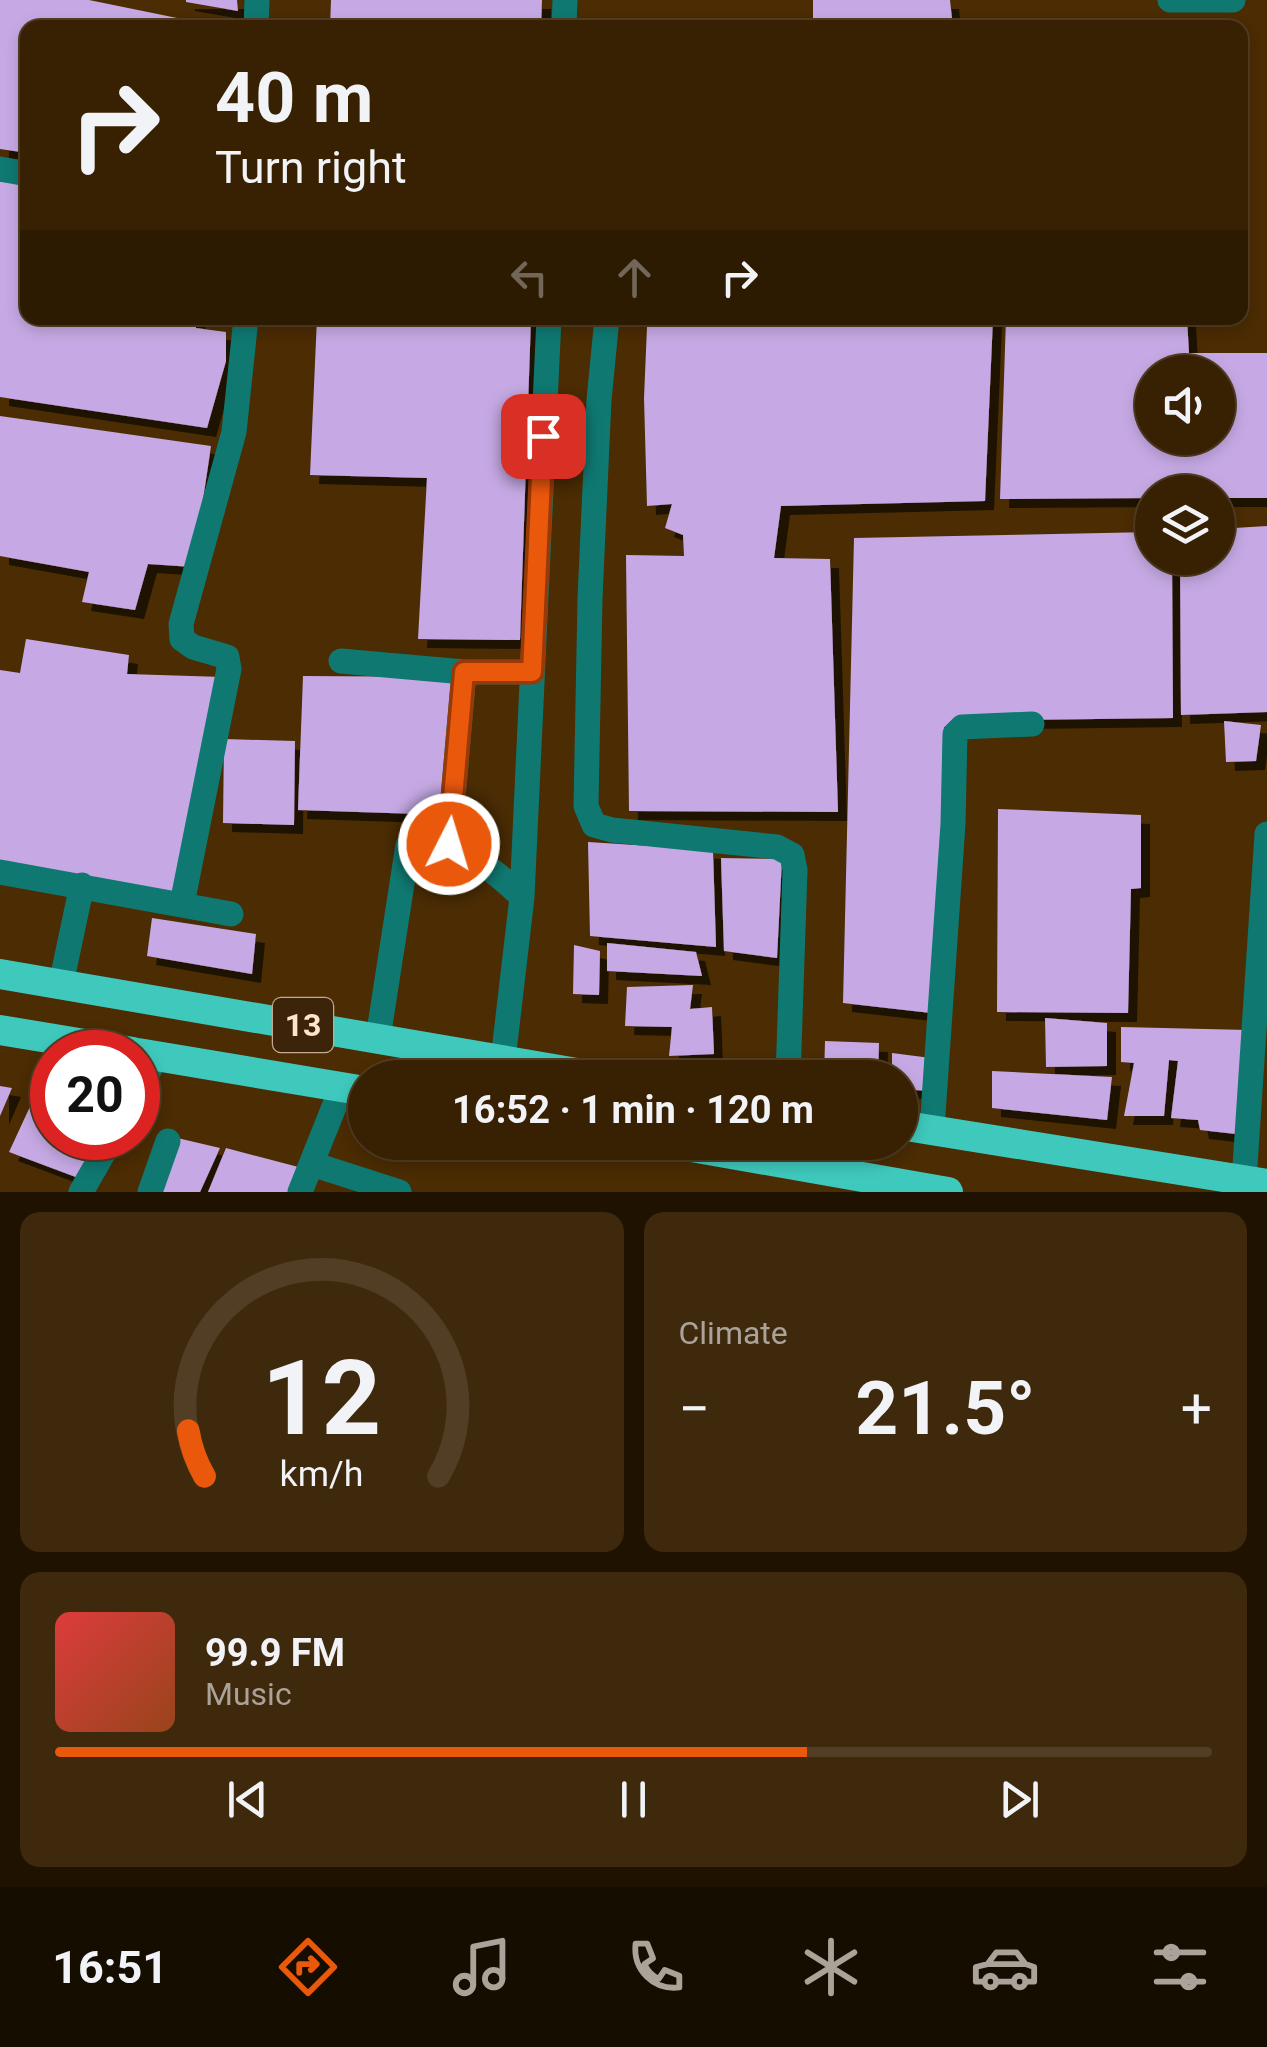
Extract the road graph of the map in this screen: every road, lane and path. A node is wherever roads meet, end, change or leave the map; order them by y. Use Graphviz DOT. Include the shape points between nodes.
graph roads {
  1 [pos="1170,0"];
  2 [pos="1233,0"];
  3 [pos="245,325"];
  4 [pos="549,325"];
  5 [pos="606,325"];
  6 [pos="341,662"];
  7 [pos="464,672"];
  8 [pos="532,672"];
  9 [pos="1032,724"];
  10 [pos="1267,834"];
  11 [pos="449,844"];
  12 [pos="0,872"];
  13 [pos="82,885"];
  14 [pos="1265,885"];
  15 [pos="522,897"];
  16 [pos="182,904"];
  17 [pos="231,914"];
  18 [pos="0,974"];
  19 [pos="61,984"];
  20 [pos="0,1030"];
  21 [pos="30,1035"];
  22 [pos="378,1038"];
  23 [pos="160,1057"];
  24 [pos="502,1060"];
  25 [pos="789,1060"];
  26 [pos="348,1087"];
  27 [pos="348,1097"];
  28 [pos="918,1128"];
  29 [pos="932,1130"];
  30 [pos="168,1140"];
  31 [pos="100,1160"];
  32 [pos="764,1160"];
  33 [pos="312,1164"];
  34 [pos="1255,1183"];
  35 [pos="939,1191"];
  36 [pos="82,1192"];
  37 [pos="150,1192"];
  38 [pos="300,1192"];
  39 [pos="399,1192"];
  1 -- 2 [label="lane"];
  3 -- 16 [label="lane" via="234,432 182,624 182,639 228,657 229,669"];
  4 -- 8 [label="lane"];
  5 -- 25 [label="lane" via="598,400 586,806 594,824 612,830 777,847 792,856"];
  6 -- 7 [label="lane"];
  7 -- 8 [label="lane"];
  7 -- 11 [label="lane"];
  8 -- 15 [label="lane"];
  9 -- 29 [label="lane" via="962,727 954,734"];
  10 -- 14 [label="lane"];
  11 -- 15 [label="lane"];
  11 -- 22 [label="lane" via="408,845"];
  12 -- 13 [label="lane"];
  13 -- 16 [label="lane"];
  13 -- 19 [label="lane"];
  14 -- 34 [label="lane"];
  15 -- 24 [label="lane"];
  16 -- 17 [label="lane"];
  18 -- 19 [label="highway, 13"];
  19 -- 22 [label="highway, 13"];
  20 -- 21 [label="highway, 13"];
  22 -- 24 [label="highway, 13"];
  23 -- 26 [label="highway, 13"];
  27 -- 33 [label="lane"];
  28 -- 29 [label="highway"];
  29 -- 34 [label="highway"];
  30 -- 37 [label="lane"];
  31 -- 36 [label="lane"];
  32 -- 35 [label="highway"];
  33 -- 38 [label="lane"];
  33 -- 39 [label="lane"];
}
